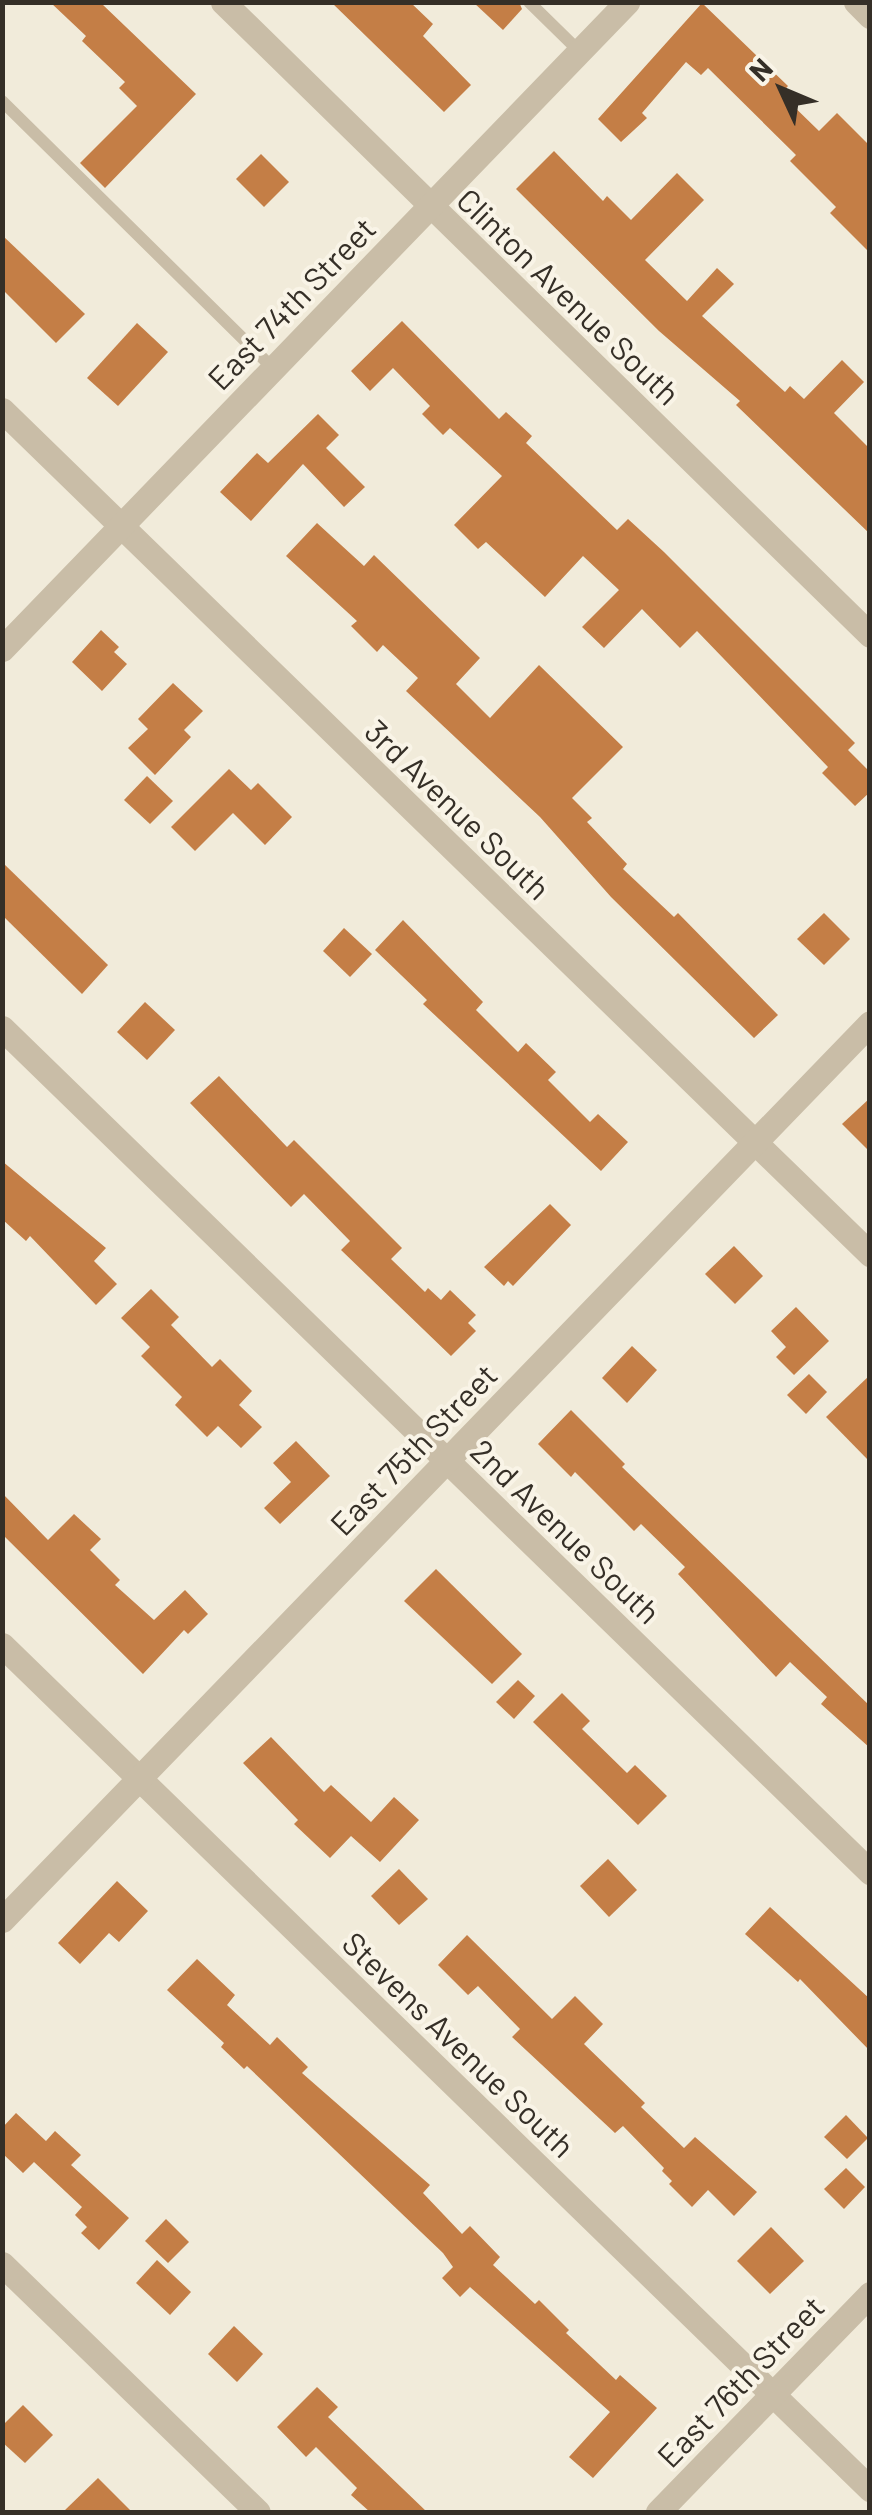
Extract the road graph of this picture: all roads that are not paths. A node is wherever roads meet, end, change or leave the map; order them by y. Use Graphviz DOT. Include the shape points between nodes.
graph roads {
  1 [pos="222,2"];
  2 [pos="529,2"];
  3 [pos="627,2"];
  4 [pos="856,2"];
  5 [pos="870,16"];
  6 [pos="580,52"];
  7 [pos="2,101"];
  8 [pos="430,206"];
  9 [pos="274,368"];
  10 [pos="2,410"];
  11 [pos="121,526"];
  12 [pos="870,635"];
  13 [pos="2,649"];
  14 [pos="870,1023"];
  15 [pos="2,1028"];
  16 [pos="754,1142"];
  17 [pos="870,1254"];
  18 [pos="446,1460"];
  19 [pos="2,1646"];
  20 [pos="140,1778"];
  21 [pos="870,1872"];
  22 [pos="2,1920"];
  23 [pos="2,2264"];
  24 [pos="870,2294"];
  25 [pos="773,2394"];
  26 [pos="870,2489"];
  27 [pos="258,2512"];
  28 [pos="658,2512"];
  1 -- 8 [label="street, Clinton Avenue South"];
  2 -- 6 [label="lane"];
  3 -- 6 [label="street, East 74th Street"];
  4 -- 5 [label="street"];
  6 -- 8 [label="street, East 74th Street"];
  7 -- 9 [label="lane"];
  8 -- 9 [label="street, East 74th Street"];
  8 -- 12 [label="street, Clinton Avenue South"];
  9 -- 11 [label="street, East 74th Street"];
  10 -- 11 [label="street, 3rd Avenue South"];
  11 -- 13 [label="street, East 74th Street"];
  11 -- 16 [label="street, 3rd Avenue South"];
  14 -- 16 [label="street, East 75th Street"];
  15 -- 18 [label="street, 2nd Avenue South"];
  16 -- 17 [label="street, 3rd Avenue South"];
  16 -- 18 [label="street, East 75th Street"];
  18 -- 20 [label="street, East 75th Street"];
  18 -- 21 [label="street, 2nd Avenue South"];
  19 -- 20 [label="street, Stevens Avenue South"];
  20 -- 22 [label="street, East 75th Street"];
  20 -- 25 [label="street, Stevens Avenue South"];
  23 -- 27 [label="street"];
  24 -- 25 [label="street, East 76th Street"];
  25 -- 26 [label="street, Stevens Avenue South"];
  25 -- 28 [label="street, East 76th Street"];
}
